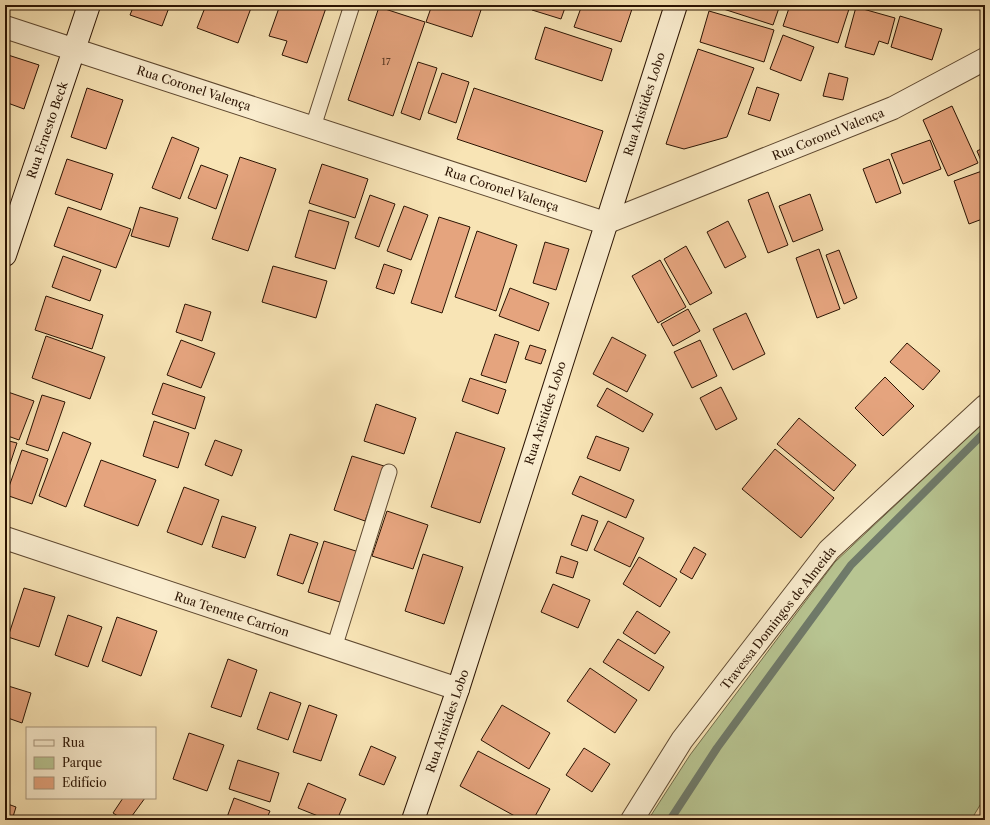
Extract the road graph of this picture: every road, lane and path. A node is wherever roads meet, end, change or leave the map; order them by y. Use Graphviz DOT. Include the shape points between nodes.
graph roads {
  1 [pos="89,5"];
  2 [pos="352,5"];
  3 [pos="676,5"];
  4 [pos="5,26"];
  5 [pos="74,49"];
  6 [pos="985,59"];
  7 [pos="313,127"];
  8 [pos="605,223"];
  9 [pos="5,255"];
  10 [pos="985,406"];
  11 [pos="389,472"];
  12 [pos="5,538"];
  13 [pos="334,648"];
  14 [pos="458,689"];
  15 [pos="413,820"];
  16 [pos="632,820"];
  1 -- 5 [label="street, Rua Ernesto Beck"];
  2 -- 7 [label="lane"];
  3 -- 8 [label="street, Rua Aristides Lobo"];
  4 -- 5 [label="street, Rua Coronel Valença"];
  5 -- 7 [label="street, Rua Coronel Valença"];
  5 -- 9 [label="street, Rua Ernesto Beck"];
  6 -- 8 [label="street, Rua Coronel Valença" via="893,108"];
  7 -- 8 [label="street, Rua Coronel Valença"];
  8 -- 14 [label="street, Rua Aristides Lobo"];
  10 -- 16 [label="street, Travessa Domingos de Almeida" via="829,550 682,740"];
  11 -- 13 [label="lane"];
  12 -- 13 [label="street, Rua Tenente Carrion"];
  13 -- 14 [label="street, Rua Tenente Carrion"];
  14 -- 15 [label="street, Rua Aristides Lobo"];
}
